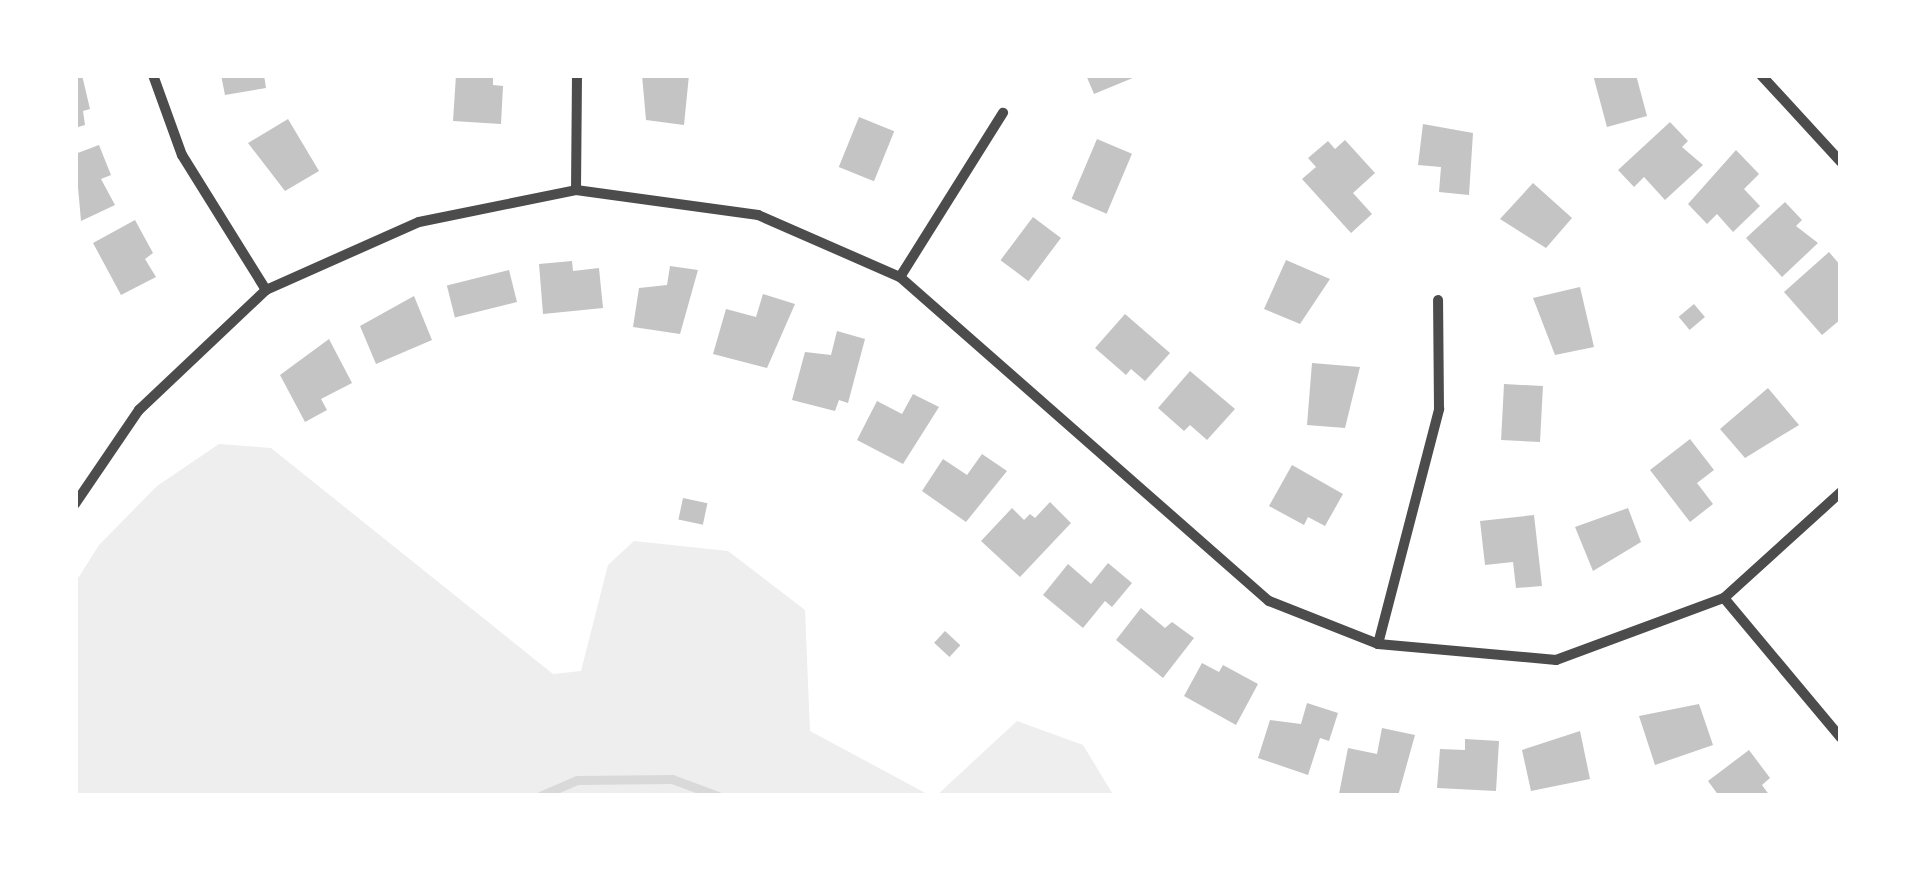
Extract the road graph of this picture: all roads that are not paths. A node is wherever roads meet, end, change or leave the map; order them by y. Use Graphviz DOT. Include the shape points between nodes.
graph roads {
  1 [pos="153,75"];
  2 [pos="577,75"];
  3 [pos="1761,75"];
  4 [pos="1003,113"];
  5 [pos="1841,162"];
  6 [pos="576,190"];
  7 [pos="900,277"];
  8 [pos="266,290"];
  9 [pos="1438,300"];
  10 [pos="1841,492"];
  11 [pos="75,504"];
  12 [pos="1724,598"];
  13 [pos="1378,644"];
  14 [pos="1841,738"];
  1 -- 8 [label="street" via="158,104 182,155"];
  2 -- 6 [label="street"];
  3 -- 5 [label="street"];
  4 -- 7 [label="street"];
  6 -- 7 [label="street" via="758,215"];
  6 -- 8 [label="street" via="418,222"];
  7 -- 13 [label="street" via="1269,601"];
  8 -- 11 [label="street" via="139,410"];
  9 -- 13 [label="street" via="1438,409"];
  10 -- 12 [label="street"];
  12 -- 13 [label="street" via="1556,660"];
  12 -- 14 [label="street"];
}
